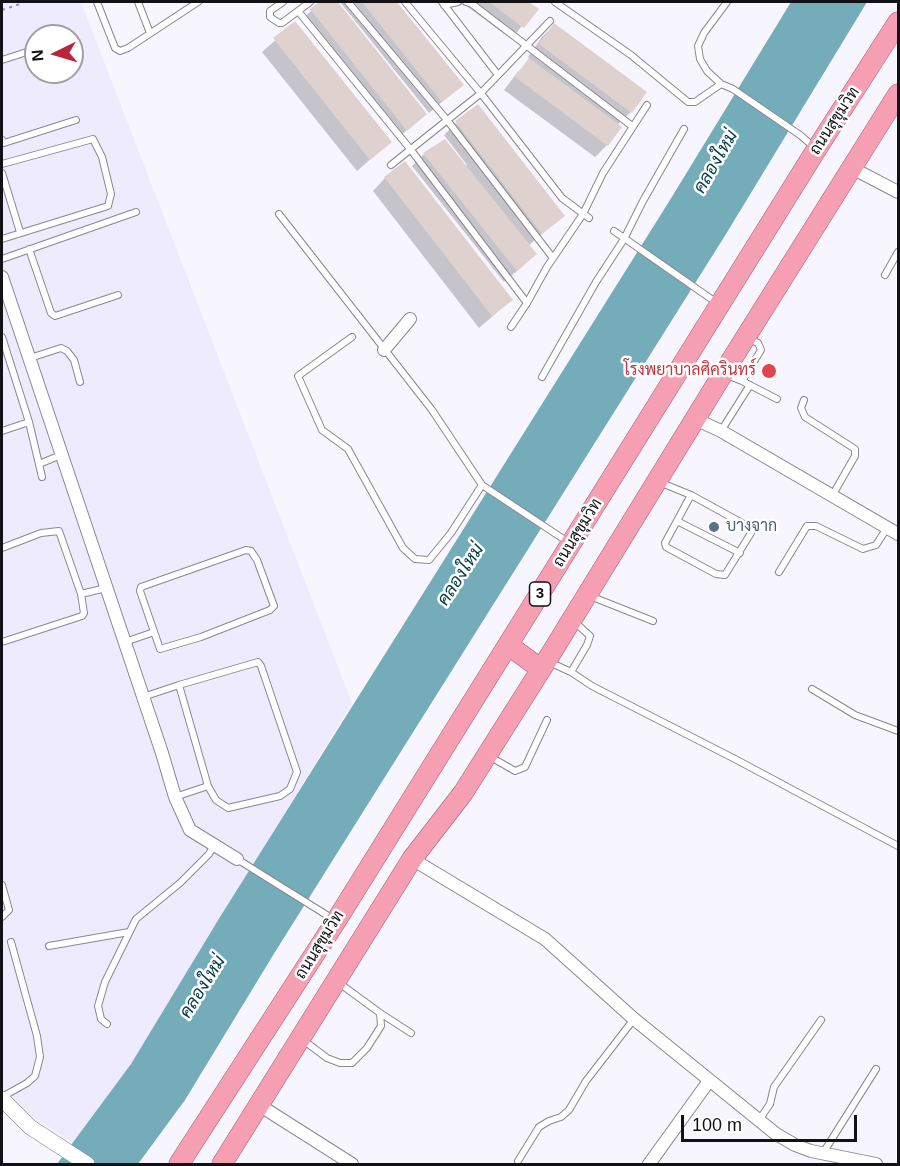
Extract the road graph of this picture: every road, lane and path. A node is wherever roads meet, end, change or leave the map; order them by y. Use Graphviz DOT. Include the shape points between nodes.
graph roads {
  1 [pos="97,2"];
  2 [pos="138,2"];
  3 [pos="198,2"];
  4 [pos="283,2"];
  5 [pos="310,2"];
  6 [pos="348,2"];
  7 [pos="405,2"];
  8 [pos="458,2"];
  9 [pos="466,2"];
  10 [pos="555,2"];
  11 [pos="726,2"];
  12 [pos="20,3"];
  13 [pos="443,3"];
  14 [pos="185,5"];
  15 [pos="2,10"];
  16 [pos="298,11"];
  17 [pos="550,21"];
  18 [pos="898,22"];
  19 [pos="150,33"];
  20 [pos="527,45"];
  21 [pos="24,53"];
  22 [pos="2,60"];
  23 [pos="498,75"];
  24 [pos="721,84"];
  25 [pos="480,94"];
  26 [pos="898,94"];
  27 [pos="647,105"];
  28 [pos="893,113"];
  29 [pos="76,120"];
  30 [pos="447,120"];
  31 [pos="632,126"];
  32 [pos="684,129"];
  33 [pos="2,140"];
  34 [pos="411,150"];
  35 [pos="816,150"];
  36 [pos="2,164"];
  37 [pos="391,165"];
  38 [pos="852,168"];
  39 [pos="2,172"];
  40 [pos="898,192"];
  41 [pos="136,212"];
  42 [pos="279,214"];
  43 [pos="586,216"];
  44 [pos="614,231"];
  45 [pos="20,232"];
  46 [pos="2,239"];
  47 [pos="624,239"];
  48 [pos="28,249"];
  49 [pos="898,252"];
  50 [pos="553,258"];
  51 [pos="2,259"];
  52 [pos="885,275"];
  53 [pos="2,277"];
  54 [pos="118,295"];
  55 [pos="527,303"];
  56 [pos="720,304"];
  57 [pos="410,319"];
  58 [pos="511,327"];
  59 [pos="2,337"];
  60 [pos="352,337"];
  61 [pos="384,350"];
  62 [pos="28,358"];
  63 [pos="542,377"];
  64 [pos="733,377"];
  65 [pos="80,382"];
  66 [pos="750,385"];
  67 [pos="777,399"];
  68 [pos="804,400"];
  69 [pos="695,419"];
  70 [pos="29,422"];
  71 [pos="2,431"];
  72 [pos="722,431"];
  73 [pos="61,455"];
  74 [pos="39,464"];
  75 [pos="42,477"];
  76 [pos="657,481"];
  77 [pos="484,486"];
  78 [pos="691,495"];
  79 [pos="831,496"];
  80 [pos="677,520"];
  81 [pos="894,529"];
  82 [pos="571,544"];
  83 [pos="2,548"];
  84 [pos="740,553"];
  85 [pos="779,572"];
  86 [pos="106,588"];
  87 [pos="81,594"];
  88 [pos="586,595"];
  89 [pos="653,621"];
  90 [pos="568,624"];
  91 [pos="154,632"];
  92 [pos="2,642"];
  93 [pos="124,642"];
  94 [pos="508,645"];
  95 [pos="544,665"];
  96 [pos="571,672"];
  97 [pos="179,685"];
  98 [pos="812,689"];
  99 [pos="143,696"];
  100 [pos="547,720"];
  101 [pos="898,731"];
  102 [pos="486,755"];
  103 [pos="207,786"];
  104 [pos="175,798"];
  105 [pos="214,846"];
  106 [pos="898,846"];
  107 [pos="237,859"];
  108 [pos="412,860"];
  109 [pos="2,885"];
  110 [pos="2,917"];
  111 [pos="336,921"];
  112 [pos="129,932"];
  113 [pos="11,942"];
  114 [pos="49,946"];
  115 [pos="336,981"];
  116 [pos="380,1013"];
  117 [pos="634,1019"];
  118 [pos="821,1020"];
  119 [pos="107,1024"];
  120 [pos="411,1033"];
  121 [pos="300,1037"];
  122 [pos="876,1069"];
  123 [pos="709,1081"];
  124 [pos="2,1098"];
  125 [pos="259,1105"];
  126 [pos="758,1121"];
  127 [pos="822,1153"];
  128 [pos="518,1161"];
  129 [pos="87,1164"];
  130 [pos="179,1164"];
  131 [pos="222,1164"];
  132 [pos="352,1164"];
  133 [pos="649,1164"];
  134 [pos="876,1164"];
  1 -- 19 [label="lane" via="115,48 120,51"];
  2 -- 19 [label="lane"];
  3 -- 14 [label="lane"];
  4 -- 16 [label="lane" via="270,11 274,21 282,23"];
  5 -- 16 [label="lane"];
  6 -- 30 [label="lane"];
  7 -- 25 [label="lane"];
  8 -- 13 [label="lane"];
  9 -- 20 [label="lane"];
  10 -- 24 [label="lane" via="631,55 688,102 695,102"];
  11 -- 24 [label="lane" via="698,46 700,59"];
  12 -- 15 [label="path"];
  13 -- 23 [label="lane"];
  14 -- 19 [label="lane"];
  16 -- 34 [label="lane"];
  17 -- 20 [label="lane"];
  18 -- 35 [label="highway, ถนนสุขุมวิท / 3"];
  20 -- 23 [label="lane"];
  20 -- 31 [label="lane"];
  21 -- 22 [label="lane"];
  23 -- 25 [label="lane"];
  24 -- 35 [label="lane" via="800,135"];
  25 -- 30 [label="lane"];
  25 -- 43 [label="lane" via="562,198"];
  26 -- 28 [label="highway, ถนนสุขุมวิท / 3"];
  27 -- 31 [label="lane"];
  28 -- 38 [label="highway, ถนนสุขุมวิท / 3"];
  29 -- 33 [label="lane" via="4,143"];
  30 -- 34 [label="lane"];
  30 -- 50 [label="lane"];
  31 -- 43 [label="lane" via="603,173"];
  32 -- 47 [label="lane"];
  34 -- 37 [label="lane"];
  34 -- 55 [label="lane"];
  35 -- 56 [label="highway, ถนนสุขุมวิท / 3"];
  36 -- 45 [label="lane" via="91,139 102,158 111,194 108,206"];
  38 -- 40 [label="street"];
  38 -- 64 [label="highway, ถนนสุขุมวิท / 3" via="745,339"];
  39 -- 45 [label="lane"];
  41 -- 48 [label="lane"];
  42 -- 61 [label="lane"];
  43 -- 50 [label="lane"];
  44 -- 47 [label="lane"];
  45 -- 46 [label="lane"];
  47 -- 56 [label="lane"];
  47 -- 63 [label="lane"];
  48 -- 51 [label="lane"];
  48 -- 54 [label="lane" via="55,316"];
  49 -- 52 [label="lane"];
  50 -- 55 [label="lane"];
  53 -- 62 [label="street"];
  55 -- 58 [label="lane"];
  56 -- 82 [label="highway, ถนนสุขุมวิท / 3"];
  57 -- 61 [label="street"];
  59 -- 70 [label="lane"];
  60 -- 77 [label="lane" via="298,376 322,430 348,449 403,548 415,559 429,560"];
  61 -- 77 [label="lane" via="432,410"];
  62 -- 65 [label="lane" via="61,348 68,351"];
  62 -- 73 [label="street"];
  64 -- 66 [label="lane"];
  64 -- 69 [label="highway, ถนนสุขุมวิท / 3"];
  66 -- 67 [label="lane"];
  66 -- 72 [label="lane"];
  68 -- 79 [label="lane" via="801,408 805,417 855,449 855,456"];
  69 -- 72 [label="street"];
  69 -- 76 [label="highway, ถนนสุขุมวิท / 3"];
  70 -- 71 [label="lane"];
  70 -- 74 [label="lane"];
  72 -- 79 [label="street"];
  73 -- 74 [label="lane"];
  73 -- 86 [label="street"];
  74 -- 75 [label="lane"];
  76 -- 78 [label="lane"];
  76 -- 88 [label="highway, ถนนสุขุมวิท / 3"];
  77 -- 82 [label="lane"];
  78 -- 80 [label="lane"];
  78 -- 84 [label="lane" via="750,528"];
  79 -- 81 [label="street"];
  80 -- 84 [label="lane"];
  80 -- 84 [label="lane" via="665,543 668,550 725,575"];
  81 -- 85 [label="lane" via="876,545 863,549 816,526 807,526"];
  82 -- 94 [label="highway, ถนนสุขุมวิท / 3"];
  83 -- 87 [label="lane" via="48,531 59,531"];
  86 -- 87 [label="lane"];
  86 -- 93 [label="street"];
  87 -- 92 [label="lane" via="82,616"];
  88 -- 89 [label="lane"];
  88 -- 90 [label="highway, ถนนสุขุมวิท / 3"];
  90 -- 95 [label="highway, ถนนสุขุมวิท / 3"];
  90 -- 96 [label="lane" via="578,625 590,636"];
  91 -- 91 [label="lane" via="141,587 251,551 274,606 270,610 163,650"];
  91 -- 93 [label="lane"];
  93 -- 99 [label="street"];
  94 -- 95 [label="highway"];
  94 -- 111 [label="highway, ถนนสุขุมวิท / 3"];
  95 -- 96 [label="lane"];
  95 -- 102 [label="highway, ถนนสุขุมวิท / 3"];
  96 -- 106 [label="lane"];
  97 -- 99 [label="lane"];
  97 -- 103 [label="lane"];
  97 -- 103 [label="lane" via="258,662 297,772 290,789 280,796 228,808 216,800"];
  98 -- 101 [label="lane" via="855,715"];
  99 -- 104 [label="street"];
  100 -- 102 [label="lane" via="525,767 515,771"];
  102 -- 108 [label="highway, ถนนสุขุมวิท / 3" via="463,793"];
  103 -- 104 [label="lane"];
  104 -- 105 [label="street" via="190,830"];
  105 -- 107 [label="street"];
  105 -- 112 [label="lane" via="180,883 136,919"];
  107 -- 111 [label="lane"];
  108 -- 115 [label="highway, ถนนสุขุมวิท / 3"];
  108 -- 117 [label="street" via="545,939"];
  109 -- 110 [label="lane" via="9,910"];
  111 -- 130 [label="highway, ถนนสุขุมวิท / 3"];
  112 -- 114 [label="lane"];
  112 -- 119 [label="lane" via="98,1006 101,1019"];
  113 -- 124 [label="lane" via="40,1057 35,1076"];
  115 -- 116 [label="lane"];
  115 -- 121 [label="highway, ถนนสุขุมวิท / 3"];
  116 -- 120 [label="lane"];
  116 -- 121 [label="lane" via="381,1026 352,1063 327,1058"];
  117 -- 123 [label="street"];
  117 -- 128 [label="lane" via="586,1081 569,1110 561,1118 538,1126"];
  118 -- 126 [label="lane" via="774,1087 770,1104"];
  121 -- 125 [label="highway, ถนนสุขุมวิท / 3"];
  122 -- 127 [label="lane"];
  123 -- 126 [label="street"];
  123 -- 133 [label="street"];
  124 -- 129 [label="street" via="30,1127"];
  125 -- 131 [label="highway, ถนนสุขุมวิท / 3"];
  125 -- 132 [label="street"];
  126 -- 127 [label="street" via="795,1145"];
  127 -- 134 [label="street"];
}
